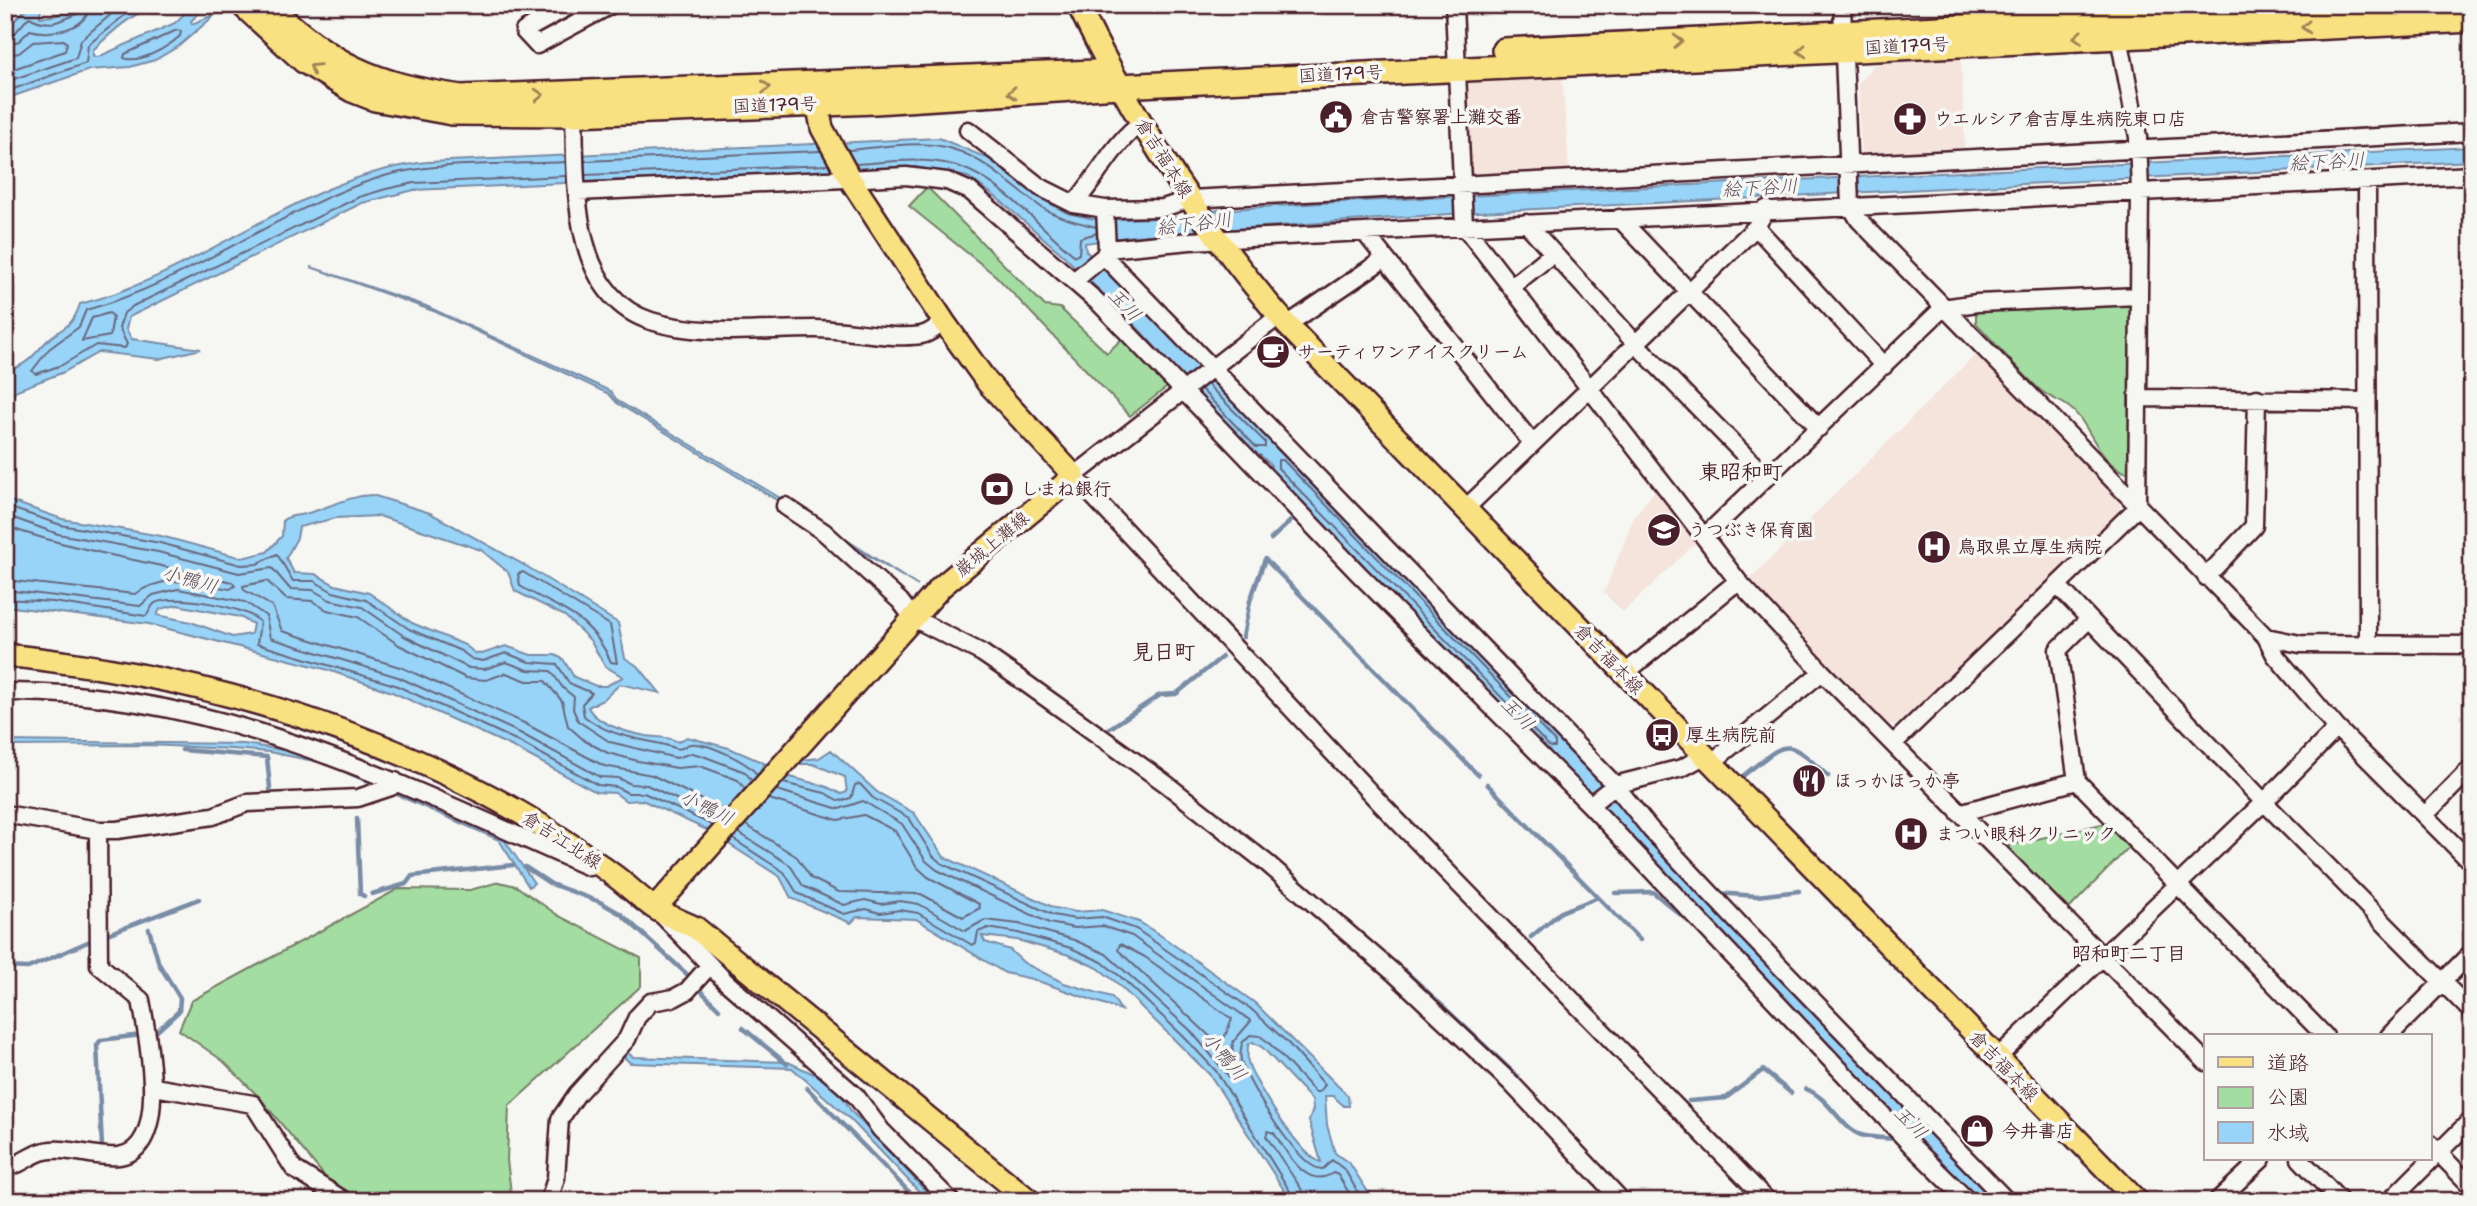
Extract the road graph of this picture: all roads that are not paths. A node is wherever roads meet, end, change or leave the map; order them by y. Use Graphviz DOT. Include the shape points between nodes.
graph roads {
  1 [pos="243,5"];
  2 [pos="267,5"];
  3 [pos="571,5"];
  4 [pos="611,5"];
  5 [pos="1078,5"];
  6 [pos="1454,5"];
  7 [pos="1842,5"];
  8 [pos="2392,5"];
  9 [pos="2116,19"];
  10 [pos="2472,20"];
  11 [pos="1844,40"];
  12 [pos="1457,61"];
  13 [pos="1115,79"];
  14 [pos="815,94"];
  15 [pos="574,103"];
  16 [pos="1142,122"];
  17 [pos="968,130"];
  18 [pos="2472,132"];
  19 [pos="2138,154"];
  20 [pos="1849,169"];
  21 [pos="2472,175"];
  22 [pos="849,177"];
  23 [pos="2367,181"];
  24 [pos="2140,187"];
  25 [pos="1461,189"];
  26 [pos="577,190"];
  27 [pos="1850,200"];
  28 [pos="1191,202"];
  29 [pos="1074,204"];
  30 [pos="1105,209"];
  31 [pos="1766,209"];
  32 [pos="1619,218"];
  33 [pos="1463,222"];
  34 [pos="1526,223"];
  35 [pos="1756,227"];
  36 [pos="1366,233"];
  37 [pos="1214,236"];
  38 [pos="1105,253"];
  39 [pos="1552,254"];
  40 [pos="1384,259"];
  41 [pos="1075,280"];
  42 [pos="1511,287"];
  43 [pos="1688,291"];
  44 [pos="2139,296"];
  45 [pos="1944,308"];
  46 [pos="1283,320"];
  47 [pos="944,322"];
  48 [pos="1636,344"];
  49 [pos="1884,366"];
  50 [pos="1209,369"];
  51 [pos="1184,388"];
  52 [pos="1591,388"];
  53 [pos="2138,398"];
  54 [pos="2257,398"];
  55 [pos="2367,401"];
  56 [pos="1819,428"];
  57 [pos="1532,443"];
  58 [pos="1074,476"];
  59 [pos="1766,477"];
  60 [pos="785,506"];
  61 [pos="2137,508"];
  62 [pos="1464,510"];
  63 [pos="1704,537"];
  64 [pos="2206,577"];
  65 [pos="1738,581"];
  66 [pos="2058,586"];
  67 [pos="2089,619"];
  68 [pos="909,622"];
  69 [pos="2266,637"];
  70 [pos="2368,643"];
  71 [pos="2472,645"];
  72 [pos="5,655"];
  73 [pos="38,658"];
  74 [pos="5,666"];
  75 [pos="1822,672"];
  76 [pos="1624,674"];
  77 [pos="5,692"];
  78 [pos="2337,727"];
  79 [pos="1894,743"];
  80 [pos="1707,760"];
  81 [pos="2472,767"];
  82 [pos="395,781"];
  83 [pos="2077,781"];
  84 [pos="1615,785"];
  85 [pos="2264,802"];
  86 [pos="1590,805"];
  87 [pos="1959,813"];
  88 [pos="5,814"];
  89 [pos="2426,814"];
  90 [pos="98,830"];
  91 [pos="597,863"];
  92 [pos="2472,863"];
  93 [pos="2180,884"];
  94 [pos="654,908"];
  95 [pos="2472,952"];
  96 [pos="2104,957"];
  97 [pos="710,965"];
  98 [pos="2442,982"];
  99 [pos="2472,1012"];
  100 [pos="2323,1034"];
  101 [pos="2391,1034"];
  102 [pos="1997,1058"];
  103 [pos="2204,1060"];
  104 [pos="154,1087"];
  105 [pos="2472,1119"];
  106 [pos="2434,1148"];
  107 [pos="2261,1160"];
  108 [pos="2301,1160"];
  109 [pos="2424,1160"];
  110 [pos="5,1167"];
  111 [pos="2472,1187"];
  112 [pos="345,1201"];
  113 [pos="549,1201"];
  114 [pos="951,1201"];
  115 [pos="1030,1201"];
  116 [pos="1622,1201"];
  117 [pos="1768,1201"];
  118 [pos="1968,1201"];
  119 [pos="2007,1201"];
  120 [pos="2137,1201"];
  121 [pos="2217,1201"];
  122 [pos="2340,1201"];
  123 [pos="2390,1201"];
  15 -- 1 [label="highway, 国道179号, one-way" via="452,113 375,99 304,61"];
  2 -- 15 [label="highway, 国道179号, one-way" via="320,51 398,87"];
  3 -- 4 [label="street" via="524,31 537,45"];
  5 -- 13 [label="main road, 倉吉福本線"];
  6 -- 12 [label="street"];
  7 -- 11 [label="street"];
  8 -- 9 [label="highway, 国道179号"];
  10 -- 9 [label="highway, 国道179号, one-way"];
  9 -- 11 [label="highway, 国道179号"];
  9 -- 19 [label="street"];
  11 -- 12 [label="highway, 国道179号"];
  11 -- 20 [label="street"];
  12 -- 13 [label="highway, 国道179号"];
  12 -- 25 [label="street"];
  13 -- 14 [label="highway, 国道179号"];
  13 -- 16 [label="main road, 倉吉福本線"];
  14 -- 15 [label="highway, 国道179号"];
  14 -- 22 [label="main road" via="822,128"];
  15 -- 26 [label="street"];
  16 -- 28 [label="main road, 倉吉福本線"];
  16 -- 29 [label="street" via="1126,133"];
  17 -- 29 [label="street" via="1040,187"];
  18 -- 19 [label="street"];
  19 -- 20 [label="street"];
  19 -- 24 [label="street"];
  20 -- 25 [label="street"];
  20 -- 27 [label="street"];
  21 -- 23 [label="street"];
  22 -- 26 [label="street"];
  22 -- 41 [label="street" via="925,177 970,191"];
  22 -- 47 [label="main road"];
  23 -- 24 [label="street"];
  23 -- 55 [label="street"];
  24 -- 27 [label="street"];
  24 -- 44 [label="street"];
  25 -- 28 [label="street"];
  25 -- 33 [label="street"];
  26 -- 47 [label="street" via="587,250 602,286 618,302 651,321 703,329 835,329 905,337 924,335"];
  27 -- 31 [label="street"];
  27 -- 45 [label="street" via="1859,220"];
  28 -- 30 [label="street" via="1163,208"];
  28 -- 37 [label="main road, 倉吉福本線"];
  29 -- 30 [label="street"];
  30 -- 38 [label="street"];
  31 -- 32 [label="street"];
  31 -- 35 [label="street"];
  32 -- 34 [label="street"];
  32 -- 43 [label="street"];
  33 -- 34 [label="street"];
  33 -- 36 [label="street"];
  33 -- 42 [label="street"];
  34 -- 39 [label="street"];
  35 -- 43 [label="street"];
  35 -- 49 [label="street"];
  36 -- 37 [label="street"];
  36 -- 40 [label="street"];
  37 -- 38 [label="street"];
  37 -- 46 [label="main road, 倉吉福本線"];
  38 -- 41 [label="street"];
  38 -- 50 [label="street"];
  39 -- 42 [label="street"];
  39 -- 48 [label="street"];
  40 -- 46 [label="street"];
  40 -- 57 [label="street"];
  41 -- 51 [label="street"];
  42 -- 52 [label="street"];
  43 -- 48 [label="street"];
  43 -- 56 [label="street"];
  44 -- 45 [label="street"];
  44 -- 53 [label="street"];
  45 -- 49 [label="street"];
  45 -- 61 [label="street"];
  46 -- 50 [label="street"];
  46 -- 62 [label="main road, 倉吉福本線"];
  47 -- 58 [label="main road" via="987,382"];
  48 -- 52 [label="street"];
  48 -- 59 [label="street"];
  49 -- 56 [label="street"];
  50 -- 51 [label="street"];
  50 -- 84 [label="street"];
  51 -- 58 [label="street"];
  51 -- 86 [label="street"];
  52 -- 57 [label="street"];
  52 -- 63 [label="street"];
  53 -- 54 [label="street"];
  53 -- 61 [label="street"];
  54 -- 55 [label="street"];
  54 -- 64 [label="street" via="2254,526"];
  55 -- 70 [label="street"];
  56 -- 59 [label="street"];
  57 -- 62 [label="street"];
  58 -- 68 [label="main road, 巌城上灘線" via="941,587"];
  58 -- 117 [label="street" via="1379,802"];
  59 -- 63 [label="street"];
  60 -- 68 [label="street" via="824,532 900,601"];
  61 -- 64 [label="street"];
  61 -- 66 [label="street"];
  62 -- 76 [label="main road, 倉吉福本線"];
  63 -- 65 [label="street"];
  64 -- 69 [label="street"];
  65 -- 75 [label="street"];
  65 -- 76 [label="street"];
  66 -- 67 [label="street"];
  66 -- 79 [label="street"];
  67 -- 83 [label="street" via="2058,650"];
  67 -- 85 [label="street"];
  68 -- 94 [label="main road, 巌城上灘線"];
  68 -- 116 [label="street" via="982,653 1165,783 1268,863 1511,1083"];
  69 -- 70 [label="street" via="2300,644"];
  69 -- 78 [label="street" via="2275,655"];
  70 -- 71 [label="street"];
  72 -- 73 [label="main road, 倉吉江北線"];
  73 -- 74 [label="street"];
  73 -- 91 [label="main road, 倉吉江北線" via="192,685 319,721 396,751 519,812"];
  75 -- 79 [label="street"];
  75 -- 80 [label="street"];
  76 -- 80 [label="main road, 倉吉福本線"];
  77 -- 82 [label="street" via="114,698 192,713 313,747"];
  78 -- 85 [label="street"];
  78 -- 89 [label="street"];
  79 -- 87 [label="street"];
  80 -- 84 [label="street"];
  80 -- 102 [label="main road, 倉吉福本線"];
  81 -- 89 [label="street"];
  82 -- 90 [label="street" via="391,787 358,798 247,803 213,816"];
  82 -- 91 [label="street" via="589,867"];
  83 -- 87 [label="street"];
  83 -- 93 [label="street"];
  84 -- 86 [label="street"];
  84 -- 119 [label="street" via="1746,931"];
  85 -- 93 [label="street"];
  85 -- 98 [label="street"];
  86 -- 118 [label="street"];
  87 -- 96 [label="street"];
  88 -- 90 [label="street"];
  89 -- 92 [label="street"];
  90 -- 104 [label="street" via="99,965 141,1000"];
  91 -- 94 [label="main road, 倉吉江北線"];
  93 -- 96 [label="street"];
  93 -- 100 [label="street"];
  94 -- 97 [label="street"];
  94 -- 115 [label="main road, 倉吉江北線" via="696,928"];
  95 -- 98 [label="street"];
  96 -- 102 [label="street"];
  96 -- 103 [label="street"];
  97 -- 113 [label="street" via="687,991 651,1002 637,1017 627,1039 577,1094 560,1119 556,1178"];
  97 -- 114 [label="street" via="856,1096 881,1130"];
  98 -- 99 [label="street"];
  98 -- 101 [label="street"];
  102 -- 120 [label="main road, 倉吉福本線"];
  104 -- 110 [label="street" via="142,1142 130,1153 43,1152"];
  104 -- 112 [label="street" via="253,1104 294,1169"];
  105 -- 106 [label="street"];
  106 -- 111 [label="street"];
  107 -- 121 [label="street"];
  108 -- 122 [label="street"];
  109 -- 123 [label="street"];
}
